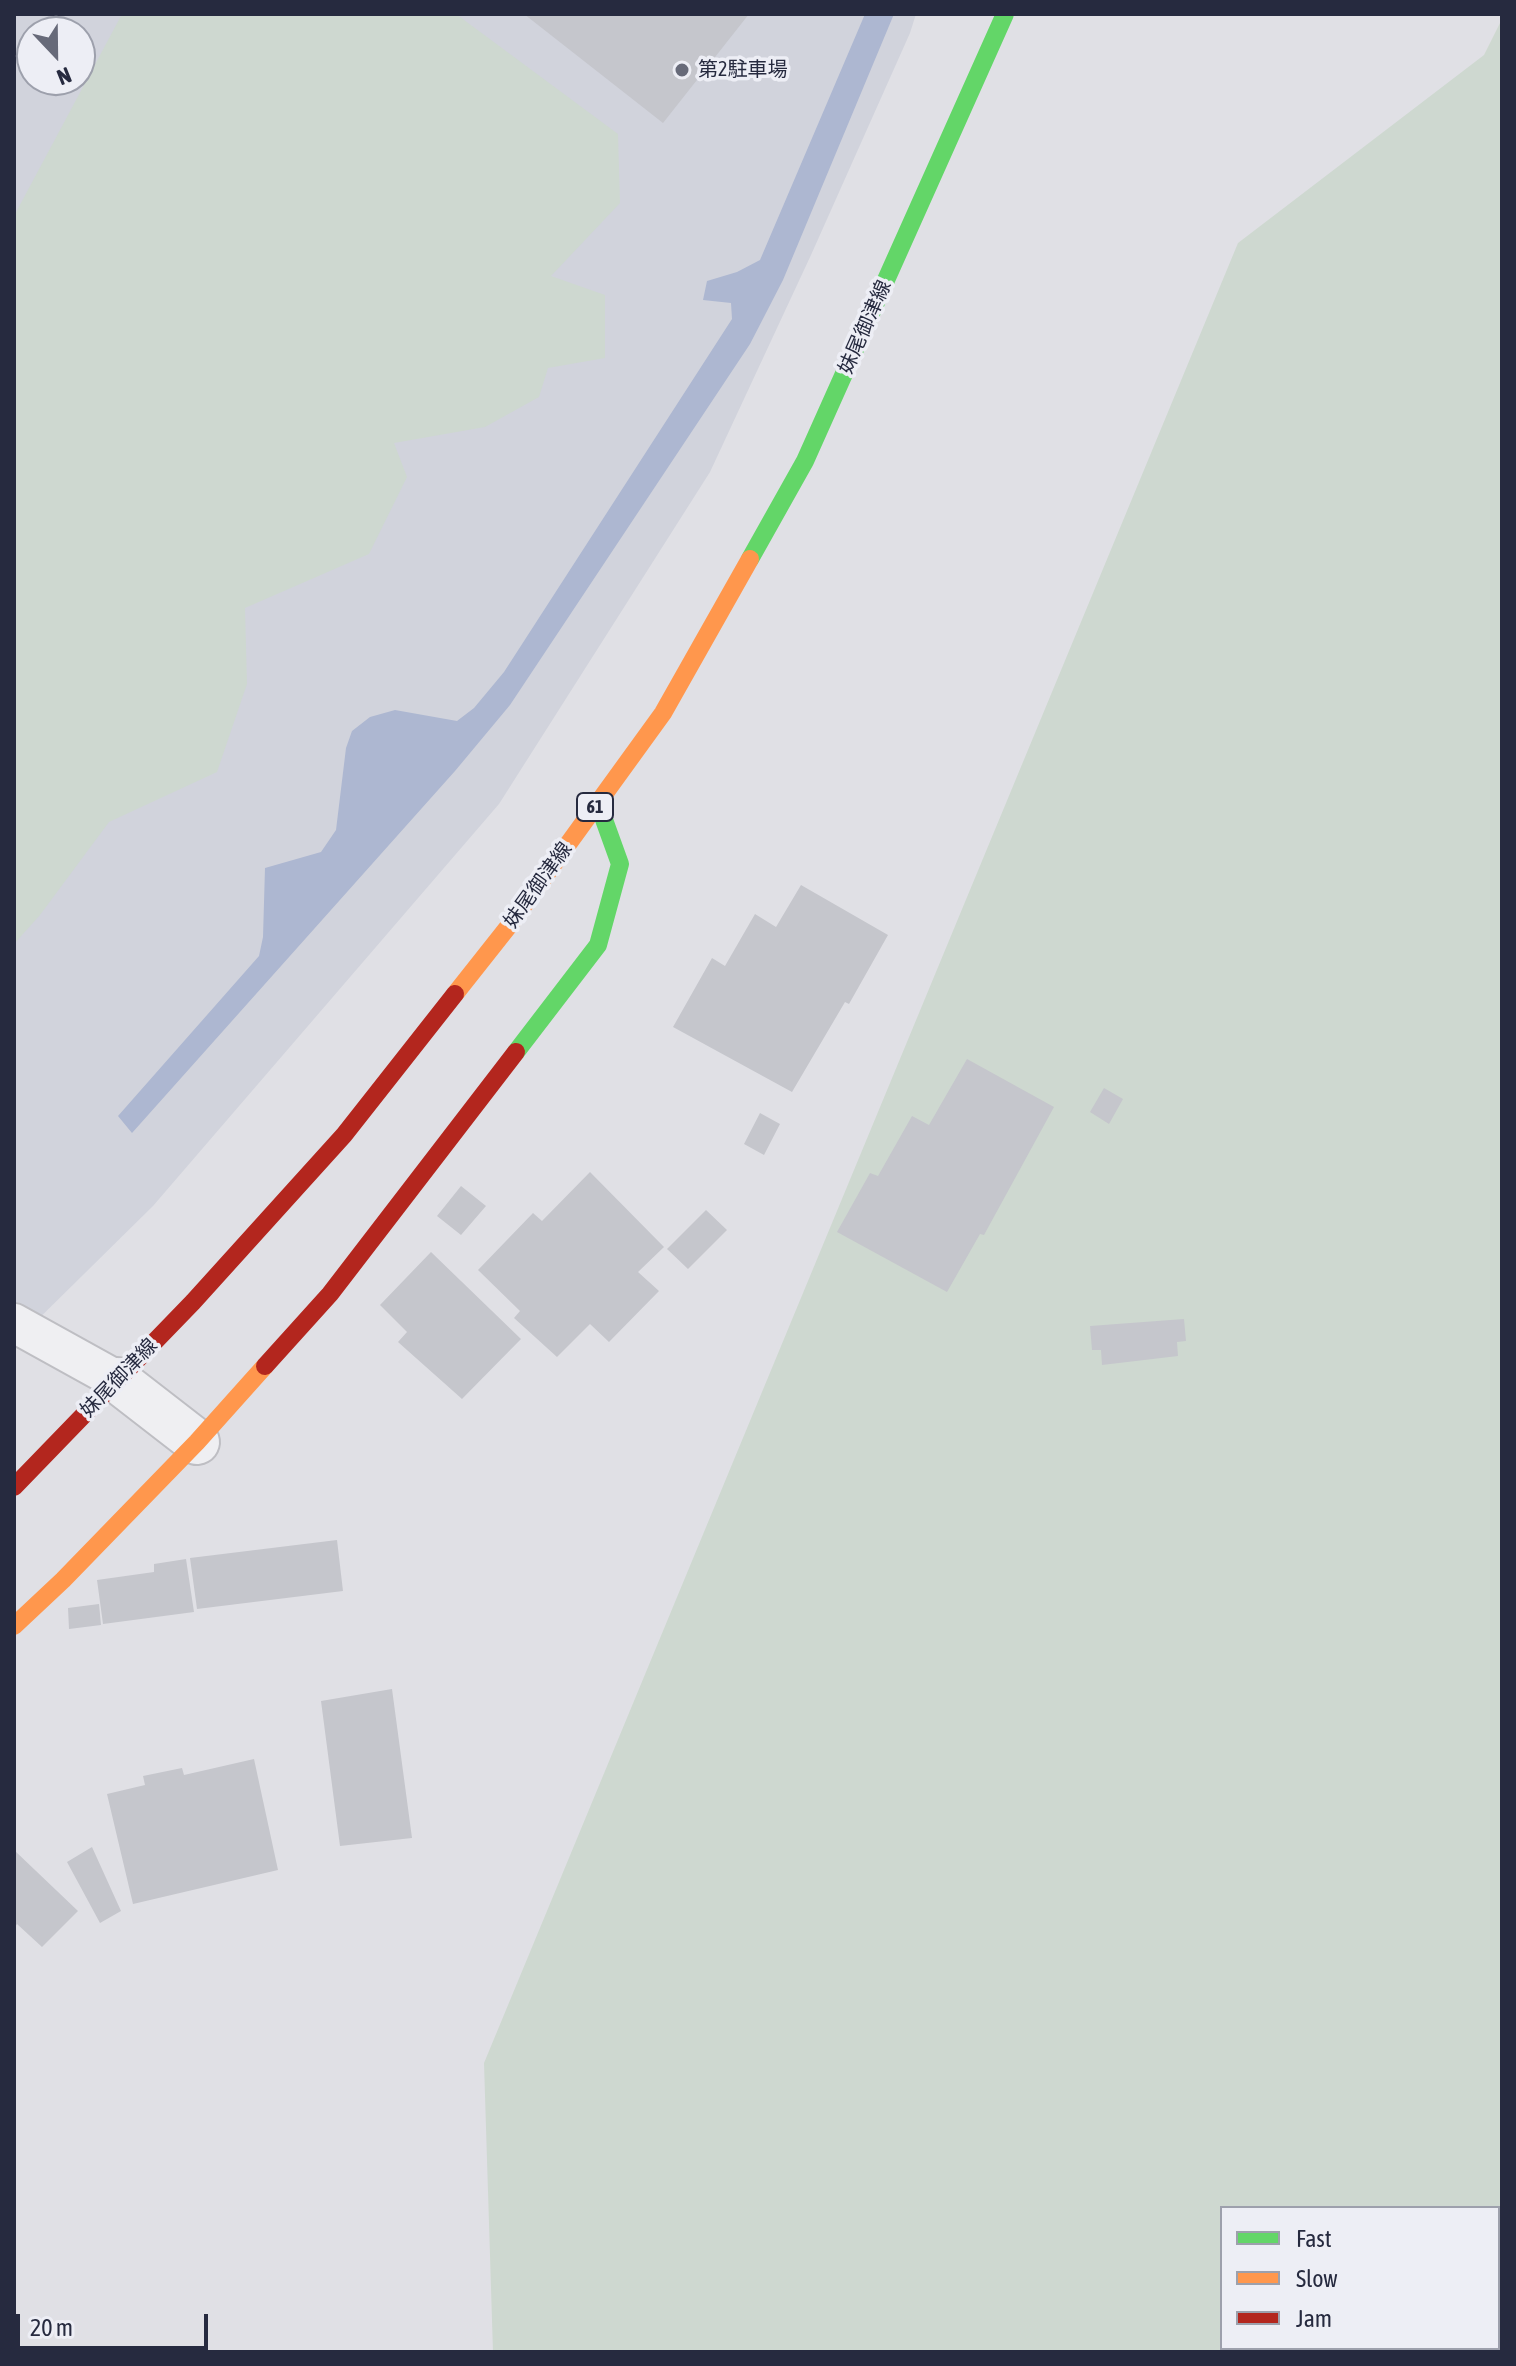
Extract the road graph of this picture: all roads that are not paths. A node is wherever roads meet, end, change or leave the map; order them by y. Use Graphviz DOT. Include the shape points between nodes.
graph roads {
  1 [pos="1005,14"];
  2 [pos="598,803"];
  3 [pos="14,1323"];
  4 [pos="117,1380"];
  5 [pos="197,1442"];
  6 [pos="14,1487"];
  7 [pos="14,1626"];
  1 -- 2 [label="main road, 妹尾御津線 / 61" via="805,461 663,713"];
  2 -- 4 [label="main road, 妹尾御津線 / 61" via="344,1135"];
  2 -- 5 [label="main road" via="620,864 598,945 330,1294"];
  3 -- 4 [label="lane"];
  4 -- 5 [label="street"];
  4 -- 6 [label="main road, 妹尾御津線 / 61"];
  5 -- 7 [label="main road"];
}
